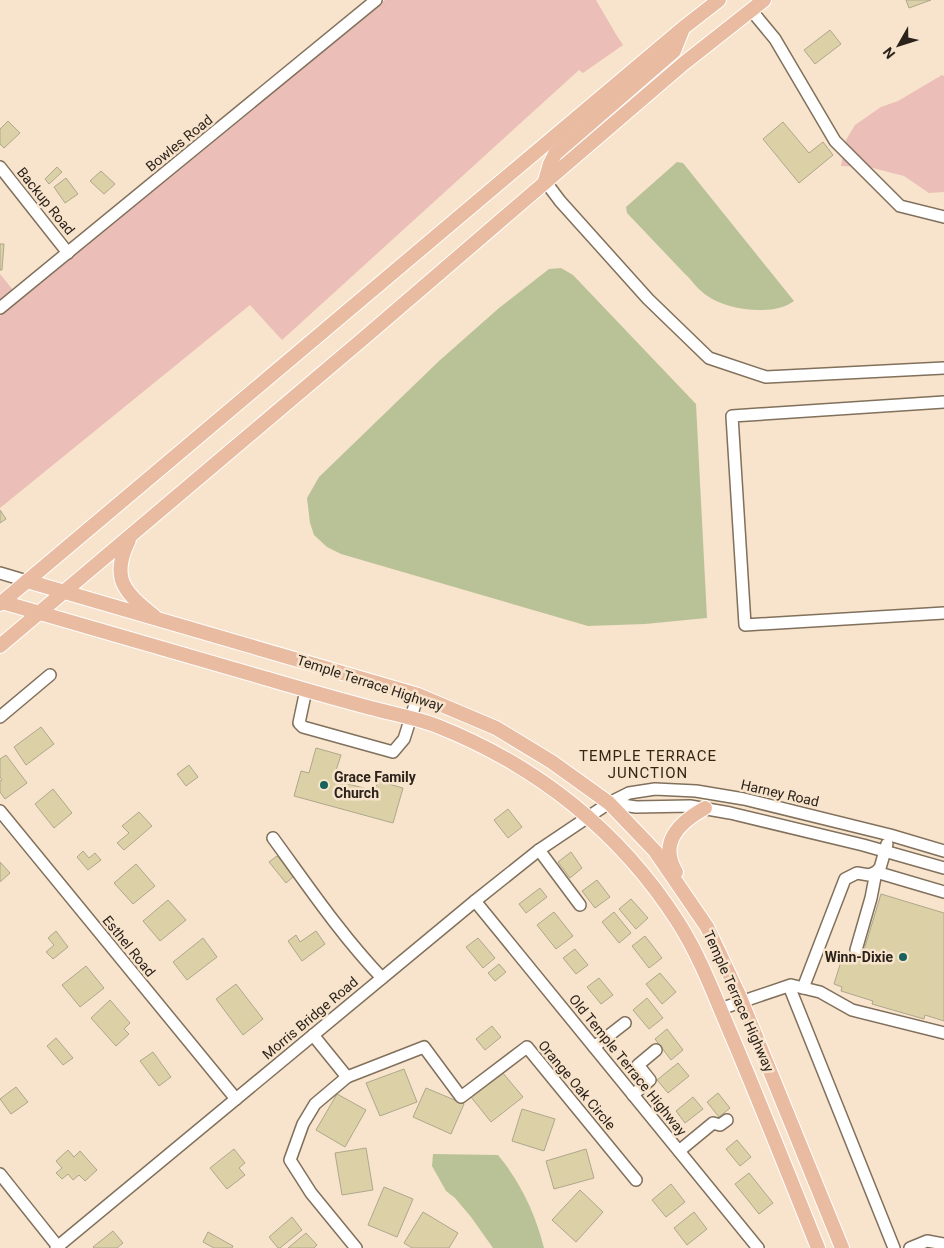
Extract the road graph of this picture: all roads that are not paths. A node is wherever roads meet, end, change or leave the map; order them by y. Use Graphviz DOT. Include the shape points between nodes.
graph roads {
  1 [pos="376,0"];
  2 [pos="719,0"];
  3 [pos="764,0"];
  4 [pos="751,10"];
  5 [pos="683,28"];
  6 [pos="0,167"];
  7 [pos="545,181"];
  8 [pos="944,217"];
  9 [pos="68,253"];
  10 [pos="0,308"];
  11 [pos="944,368"];
  12 [pos="944,402"];
  13 [pos="131,536"];
  14 [pos="0,573"];
  15 [pos="27,581"];
  16 [pos="63,593"];
  17 [pos="1,602"];
  18 [pos="40,612"];
  19 [pos="944,613"];
  20 [pos="161,620"];
  21 [pos="0,646"];
  22 [pos="50,675"];
  23 [pos="306,690"];
  24 [pos="418,695"];
  25 [pos="0,717"];
  26 [pos="410,719"];
  27 [pos="609,804"];
  28 [pos="705,808"];
  29 [pos="0,811"];
  30 [pos="590,817"];
  31 [pos="890,835"];
  32 [pos="273,838"];
  33 [pos="540,850"];
  34 [pos="885,851"];
  35 [pos="944,851"];
  36 [pos="944,868"];
  37 [pos="876,872"];
  38 [pos="944,892"];
  39 [pos="475,901"];
  40 [pos="580,905"];
  41 [pos="707,927"];
  42 [pos="856,950"];
  43 [pos="382,978"];
  44 [pos="789,986"];
  45 [pos="803,988"];
  46 [pos="742,1002"];
  47 [pos="720,1009"];
  48 [pos="625,1023"];
  49 [pos="944,1033"];
  50 [pos="313,1035"];
  51 [pos="594,1047"];
  52 [pos="656,1050"];
  53 [pos="347,1077"];
  54 [pos="633,1095"];
  55 [pos="236,1099"];
  56 [pos="727,1120"];
  57 [pos="679,1151"];
  58 [pos="0,1174"];
  59 [pos="636,1180"];
  60 [pos="944,1244"];
  61 [pos="58,1247"];
  62 [pos="356,1248"];
  63 [pos="758,1248"];
  64 [pos="818,1248"];
  65 [pos="842,1248"];
  66 [pos="894,1248"];
  67 [pos="910,1248"];
  1 -- 9 [label="street, Bowles Road"];
  2 -- 5 [label="main road"];
  3 -- 4 [label="main road"];
  4 -- 7 [label="main road"];
  4 -- 8 [label="street" via="775,39 835,142 900,206"];
  5 -- 7 [label="main road" via="674,51 555,154"];
  5 -- 15 [label="main road"];
  6 -- 9 [label="street, Backup Road"];
  7 -- 11 [label="street" via="648,299 709,358 766,377"];
  7 -- 13 [label="main road"];
  9 -- 10 [label="street, Bowles Road"];
  12 -- 19 [label="street" via="732,416 745,625"];
  13 -- 16 [label="main road"];
  13 -- 20 [label="main road" via="121,556 123,583 135,601"];
  14 -- 15 [label="street"];
  15 -- 16 [label="main road, Temple Terrace Highway"];
  15 -- 17 [label="main road"];
  16 -- 18 [label="main road"];
  16 -- 20 [label="main road, Temple Terrace Highway"];
  17 -- 18 [label="main road, Temple Terrace Highway"];
  18 -- 21 [label="main road"];
  18 -- 23 [label="main road, Temple Terrace Highway"];
  20 -- 24 [label="main road, Temple Terrace Highway"];
  22 -- 25 [label="street"];
  23 -- 26 [label="main road, Temple Terrace Highway"];
  23 -- 26 [label="street" via="300,723 303,728 385,751 393,752 404,739"];
  24 -- 26 [label="street"];
  24 -- 27 [label="main road, Temple Terrace Highway" via="496,728 552,762"];
  26 -- 30 [label="main road, Temple Terrace Highway" via="434,725 516,764"];
  27 -- 28 [label="street"];
  27 -- 30 [label="street, Harney Road"];
  27 -- 31 [label="street, Harney Road" via="629,793 696,791 744,799"];
  27 -- 41 [label="main road, Temple Terrace Highway" via="655,851"];
  28 -- 34 [label="street"];
  28 -- 41 [label="main road" via="677,829 669,854"];
  29 -- 55 [label="street, Esthel Road"];
  30 -- 33 [label="street, Morris Bridge Road"];
  30 -- 47 [label="main road, Temple Terrace Highway" via="637,864 672,912 704,971"];
  31 -- 34 [label="street"];
  31 -- 35 [label="street, Harney Road"];
  32 -- 43 [label="street" via="331,920"];
  33 -- 39 [label="street, Morris Bridge Road"];
  33 -- 40 [label="street"];
  34 -- 36 [label="street"];
  34 -- 37 [label="street"];
  37 -- 38 [label="street"];
  37 -- 42 [label="street"];
  37 -- 45 [label="street" via="869,875 857,873 844,880"];
  39 -- 43 [label="street, Morris Bridge Road"];
  39 -- 51 [label="street, Old Temple Terrace Highway"];
  41 -- 46 [label="main road, Temple Terrace Highway"];
  43 -- 50 [label="street, Morris Bridge Road"];
  44 -- 45 [label="street"];
  44 -- 46 [label="street"];
  44 -- 66 [label="street"];
  45 -- 49 [label="street" via="820,992 852,1010"];
  46 -- 47 [label="street"];
  46 -- 65 [label="main road, Temple Terrace Highway"];
  47 -- 64 [label="main road, Temple Terrace Highway"];
  48 -- 51 [label="street"];
  50 -- 53 [label="street"];
  50 -- 55 [label="street, Morris Bridge Road"];
  51 -- 54 [label="street, Old Temple Terrace Highway"];
  52 -- 54 [label="street" via="638,1065 650,1080"];
  53 -- 59 [label="street, Orange Oak Circle" via="424,1047 462,1096 527,1047"];
  53 -- 62 [label="street, Orange Oak Circle" via="315,1104 290,1160 311,1193"];
  54 -- 57 [label="street, Old Temple Terrace Highway"];
  55 -- 61 [label="street, Morris Bridge Road"];
  56 -- 57 [label="street" via="720,1125 713,1123"];
  57 -- 63 [label="street, Old Temple Terrace Highway"];
  58 -- 61 [label="street"];
  60 -- 67 [label="street" via="927,1241"];
}
